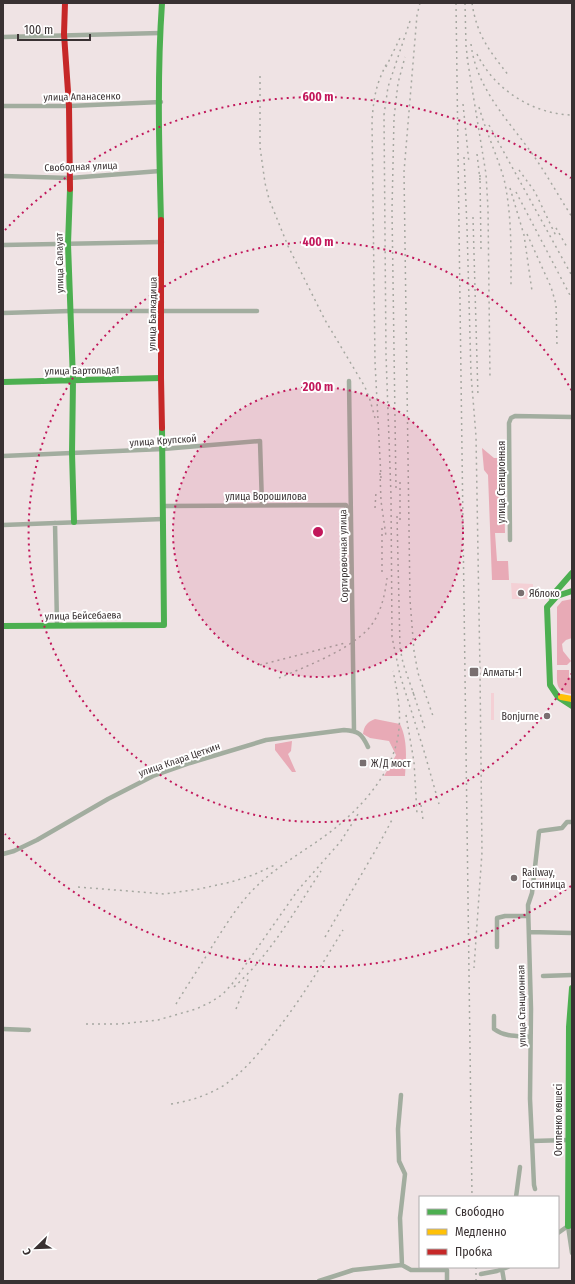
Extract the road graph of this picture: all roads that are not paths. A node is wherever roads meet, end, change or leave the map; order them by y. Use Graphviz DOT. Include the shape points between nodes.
graph roads {
  1 [pos="65,3"];
  2 [pos="162,3"];
  3 [pos="160,33"];
  4 [pos="64,34"];
  5 [pos="3,37"];
  6 [pos="161,102"];
  7 [pos="3,106"];
  8 [pos="69,106"];
  9 [pos="160,171"];
  10 [pos="3,176"];
  11 [pos="70,178"];
  12 [pos="162,242"];
  13 [pos="3,244"];
  14 [pos="68,244"];
  15 [pos="162,310"];
  16 [pos="70,311"];
  17 [pos="257,311"];
  18 [pos="3,313"];
  19 [pos="161,378"];
  20 [pos="73,380"];
  21 [pos="349,381"];
  22 [pos="3,382"];
  23 [pos="572,417"];
  24 [pos="163,449"];
  25 [pos="72,453"];
  26 [pos="3,456"];
  27 [pos="164,506"];
  28 [pos="262,506"];
  29 [pos="163,519"];
  30 [pos="74,522"];
  31 [pos="56,523"];
  32 [pos="3,525"];
  33 [pos="352,528"];
  34 [pos="510,540"];
  35 [pos="572,572"];
  36 [pos="572,591"];
  37 [pos="547,607"];
  38 [pos="57,625"];
  39 [pos="164,625"];
  40 [pos="3,626"];
  41 [pos="558,697"];
  42 [pos="572,699"];
  43 [pos="572,706"];
  44 [pos="354,730"];
  45 [pos="368,747"];
  46 [pos="572,822"];
  47 [pos="3,854"];
  48 [pos="528,916"];
  49 [pos="529,932"];
  50 [pos="572,933"];
  51 [pos="497,947"];
  52 [pos="572,975"];
  53 [pos="543,976"];
  54 [pos="572,988"];
  55 [pos="494,1016"];
  56 [pos="3,1029"];
  57 [pos="29,1030"];
  58 [pos="530,1037"];
  59 [pos="401,1096"];
  60 [pos="570,1108"];
  61 [pos="568,1140"];
  62 [pos="532,1141"];
  63 [pos="520,1167"];
  64 [pos="535,1189"];
  65 [pos="516,1196"];
  66 [pos="570,1226"];
  67 [pos="559,1232"];
  68 [pos="572,1253"];
  69 [pos="402,1265"];
  70 [pos="505,1268"];
  71 [pos="502,1269"];
  72 [pos="481,1274"];
  73 [pos="319,1281"];
  74 [pos="447,1281"];
  75 [pos="504,1281"];
  1 -- 4 [label="street, улица Салауат"];
  2 -- 3 [label="street, улица Балкадиша"];
  3 -- 4 [label="street"];
  3 -- 6 [label="street, улица Балкадиша"];
  4 -- 5 [label="street"];
  4 -- 8 [label="street, улица Салауат"];
  6 -- 8 [label="street, улица Апанасенко"];
  6 -- 9 [label="street, улица Балкадиша"];
  7 -- 8 [label="street, улица Апанасенко"];
  8 -- 11 [label="street, улица Салауат"];
  9 -- 11 [label="street, Свободная улица"];
  9 -- 12 [label="street, улица Балкадиша"];
  10 -- 11 [label="street, Свободная улица"];
  11 -- 14 [label="street, улица Салауат"];
  12 -- 14 [label="street"];
  12 -- 15 [label="street, улица Балкадиша"];
  13 -- 14 [label="street"];
  14 -- 16 [label="street, улица Салауат"];
  15 -- 16 [label="street"];
  15 -- 17 [label="street"];
  15 -- 19 [label="street, улица Балкадиша"];
  16 -- 18 [label="street"];
  16 -- 20 [label="street, улица Салауат"];
  19 -- 20 [label="street, улица Бартольда1"];
  19 -- 24 [label="street, улица Балкадиша"];
  20 -- 22 [label="street, улица Бартольда1"];
  20 -- 25 [label="street, улица Салауат"];
  21 -- 33 [label="street, Сортировочная улица"];
  23 -- 34 [label="street, улица Станционная" via="511,418"];
  24 -- 25 [label="street, улица Крупской"];
  24 -- 27 [label="street, улица Балкадиша"];
  24 -- 28 [label="street, улица Крупской" via="260,441"];
  25 -- 26 [label="street, улица Крупской"];
  25 -- 30 [label="street, улица Салауат"];
  27 -- 28 [label="street, улица Ворошилова"];
  27 -- 29 [label="street, улица Балкадиша"];
  28 -- 33 [label="street, улица Ворошилова" via="346,505"];
  29 -- 30 [label="street"];
  29 -- 39 [label="street, улица Балкадиша"];
  30 -- 31 [label="street"];
  31 -- 32 [label="street"];
  31 -- 38 [label="street"];
  33 -- 44 [label="street, Сортировочная улица"];
  35 -- 37 [label="street"];
  36 -- 37 [label="street" via="558,595"];
  37 -- 41 [label="street" via="549,680 552,691"];
  38 -- 39 [label="street, улица Бейсебаева"];
  38 -- 40 [label="street, улица Бейсебаева"];
  41 -- 42 [label="street"];
  41 -- 43 [label="street"];
  44 -- 45 [label="street" via="360,734"];
  44 -- 47 [label="street, улица Клара Цеткин" via="266,740 190,763 137,783 14,852"];
  46 -- 48 [label="street, улица Станционная" via="567,822 562,828 539,832"];
  48 -- 49 [label="street, улица Станционная"];
  48 -- 51 [label="street" via="497,918"];
  49 -- 50 [label="street"];
  49 -- 58 [label="street, улица Станционная"];
  52 -- 53 [label="street"];
  54 -- 60 [label="street, Осипенко көшесі" via="569,1027"];
  55 -- 58 [label="street" via="494,1029 497,1031"];
  56 -- 57 [label="street"];
  58 -- 62 [label="street, улица Станционная"];
  59 -- 69 [label="street" via="399,1160 405,1174 400,1218"];
  60 -- 61 [label="street, Осипенко көшесі"];
  61 -- 62 [label="street"];
  61 -- 66 [label="street, Осипенко көшесі"];
  62 -- 64 [label="street, улица Станционная"];
  63 -- 65 [label="street"];
  66 -- 67 [label="street"];
  66 -- 68 [label="street, Осипенко көшесі"];
  69 -- 73 [label="street" via="354,1270"];
  69 -- 74 [label="street" via="411,1270 447,1270"];
  70 -- 71 [label="street"];
  71 -- 72 [label="street"];
  71 -- 75 [label="street"];
}
